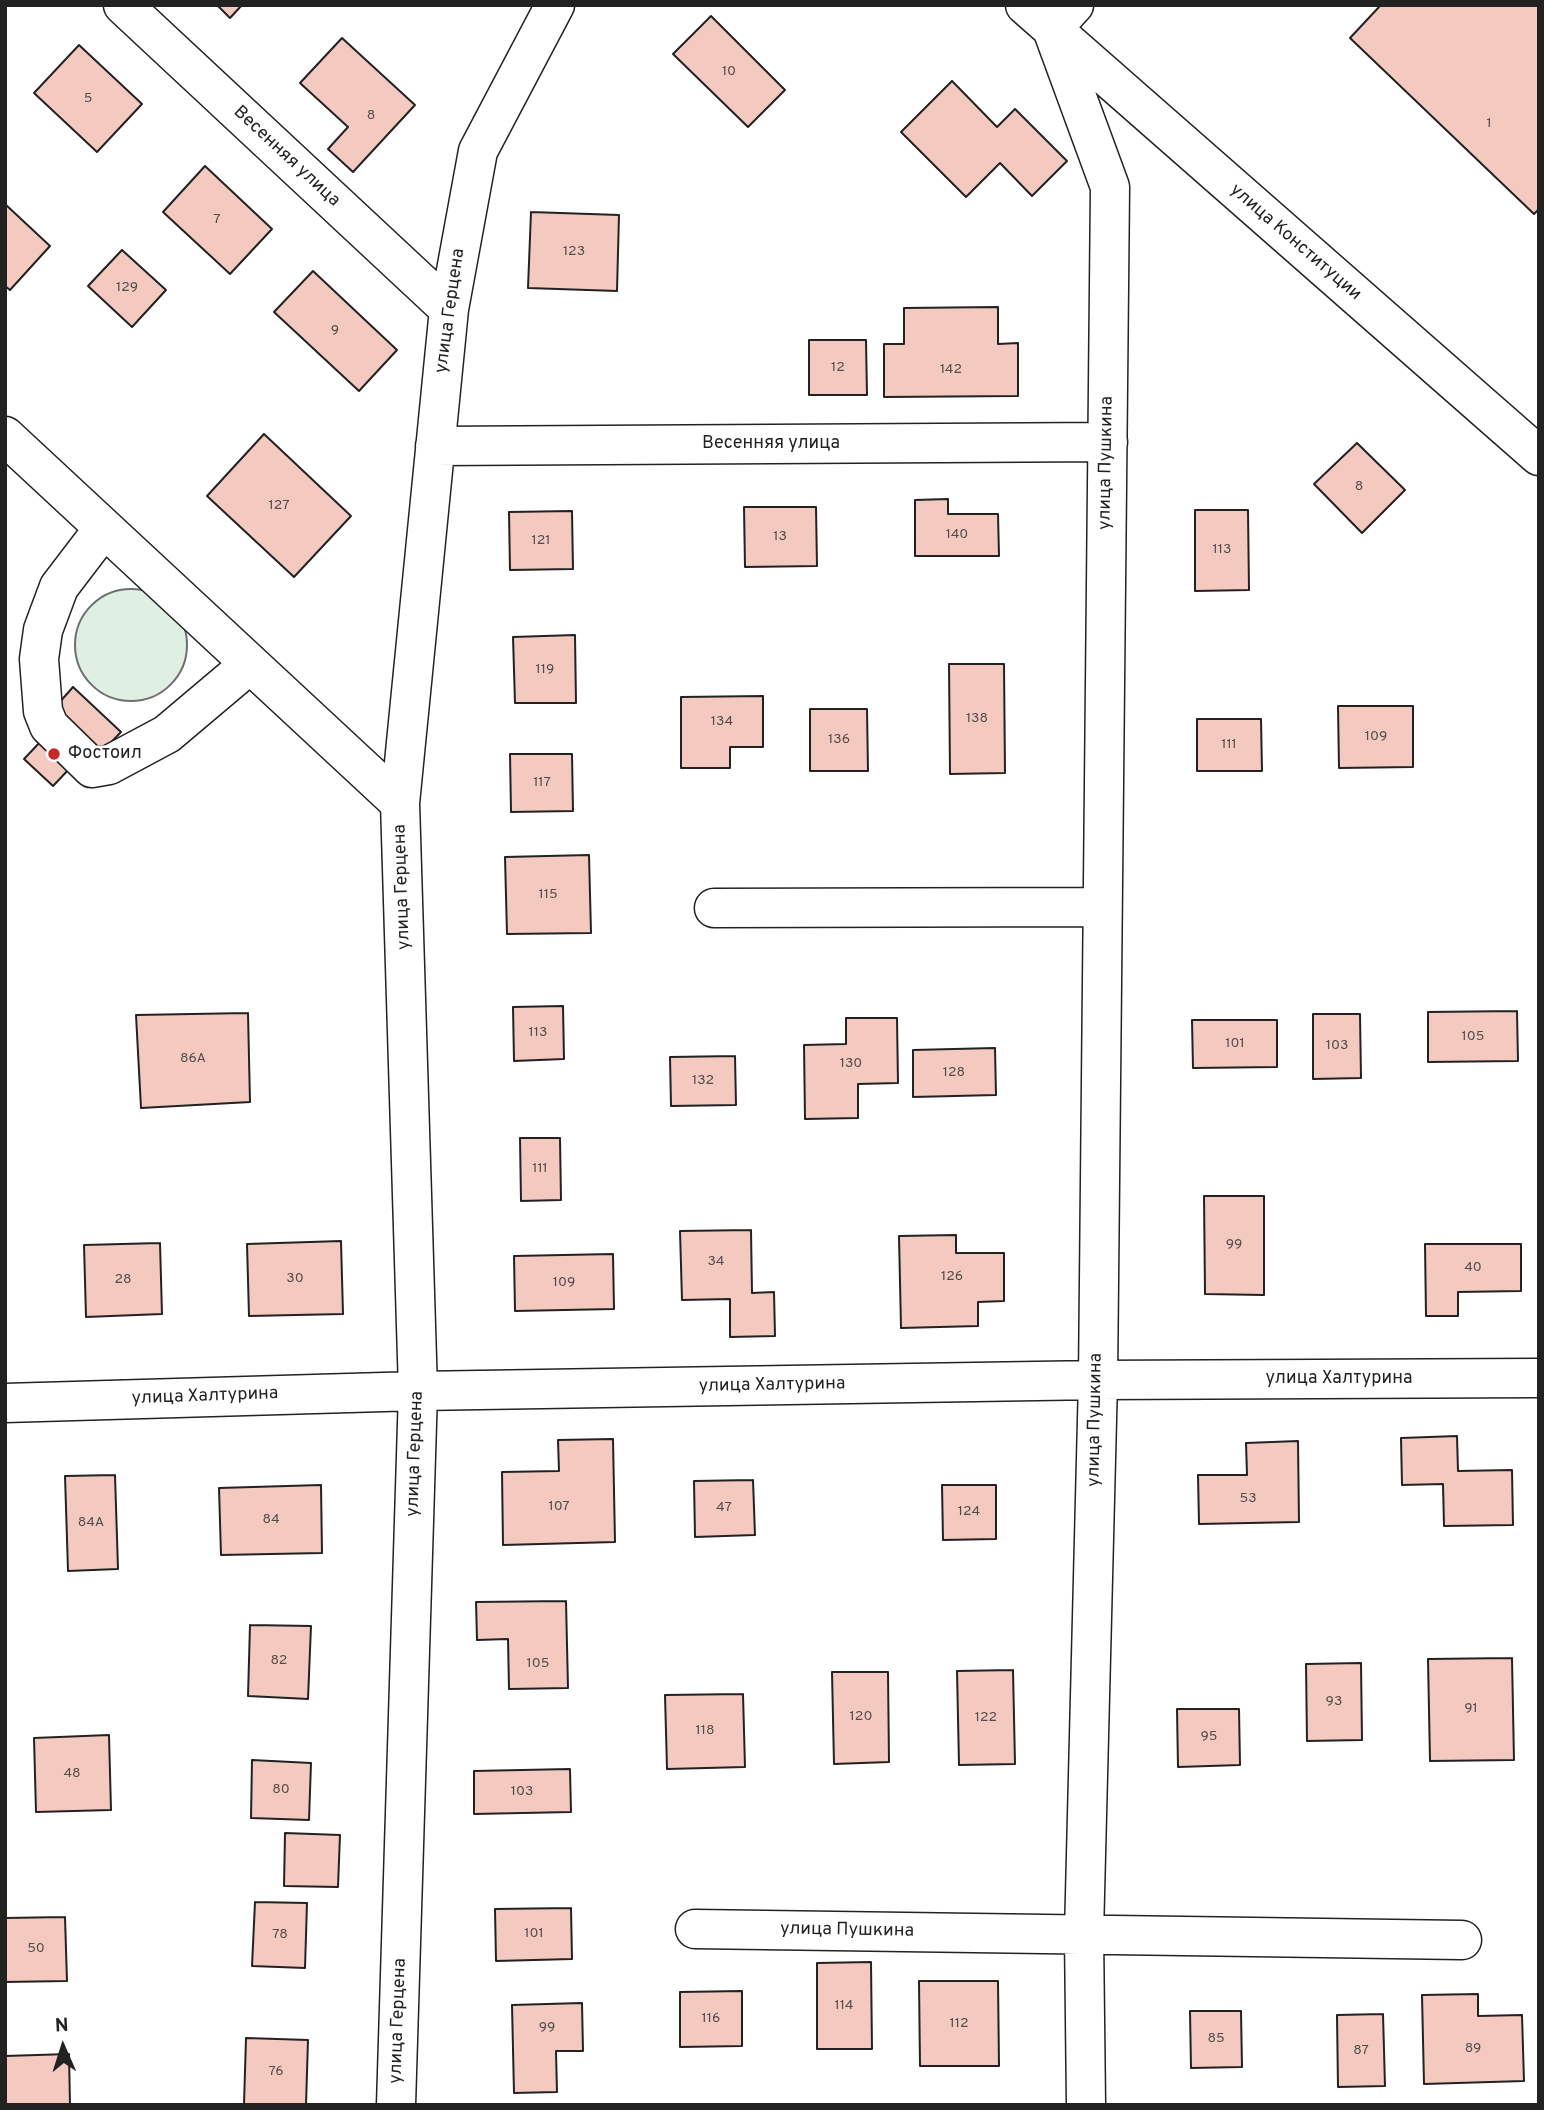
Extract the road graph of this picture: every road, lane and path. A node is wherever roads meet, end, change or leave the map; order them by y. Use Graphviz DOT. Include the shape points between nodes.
graph roads {
  1 [pos="123,5"];
  2 [pos="555,5"];
  3 [pos="1050,13"];
  4 [pos="449,309"];
  5 [pos="5,436"];
  6 [pos="1108,442"];
  7 [pos="435,446"];
  8 [pos="1539,456"];
  9 [pos="104,528"];
  10 [pos="250,664"];
  11 [pos="400,803"];
  12 [pos="1102,907"];
  13 [pos="714,908"];
  14 [pos="1539,1378"];
  15 [pos="1098,1380"];
  16 [pos="418,1391"];
  17 [pos="5,1403"];
  18 [pos="695,1929"];
  19 [pos="1084,1934"];
  20 [pos="1462,1940"];
  21 [pos="396,2105"];
  22 [pos="1086,2105"];
  1 -- 4 [label="street, Весенняя улица"];
  2 -- 4 [label="street, улица Герцена" via="478,151"];
  3 -- 6 [label="street, улица Пушкина" via="1110,187"];
  3 -- 8 [label="street, улица Конституции"];
  4 -- 7 [label="street, улица Герцена"];
  5 -- 9 [label="street, улица Герцена"];
  6 -- 7 [label="street, Весенняя улица"];
  6 -- 12 [label="street, улица Пушкина"];
  7 -- 11 [label="street, улица Герцена"];
  9 -- 10 [label="street, улица Герцена"];
  9 -- 10 [label="street" via="59,587 43,630 39,659 43,711 49,726 92,768 109,765 167,734"];
  10 -- 11 [label="street, улица Герцена"];
  11 -- 16 [label="street, улица Герцена"];
  12 -- 13 [label="street"];
  12 -- 15 [label="street, улица Пушкина"];
  14 -- 15 [label="street, улица Халтурина"];
  15 -- 16 [label="street, улица Халтурина"];
  15 -- 19 [label="street, улица Пушкина"];
  16 -- 17 [label="street, улица Халтурина"];
  16 -- 21 [label="street, улица Герцена"];
  18 -- 19 [label="street, улица Пушкина"];
  19 -- 20 [label="street, улица Пушкина"];
  19 -- 22 [label="street, улица Пушкина"];
}
